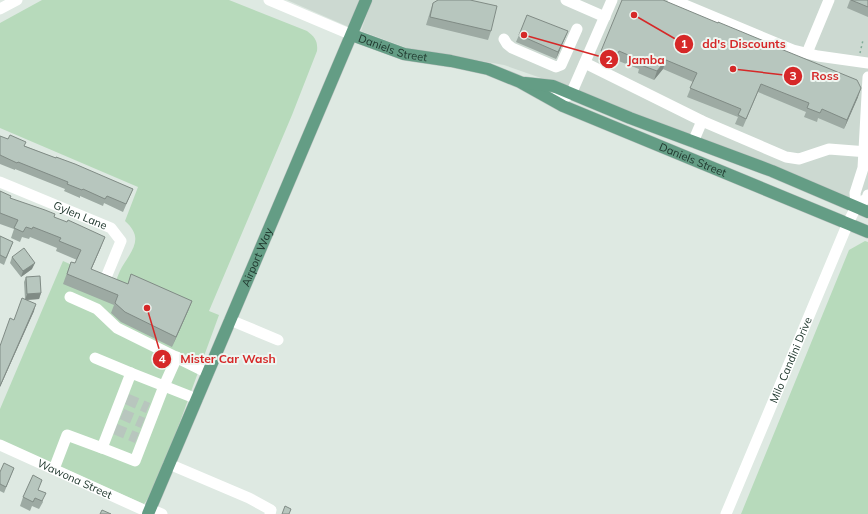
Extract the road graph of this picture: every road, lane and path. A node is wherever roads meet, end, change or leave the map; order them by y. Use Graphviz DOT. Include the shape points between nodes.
graph roads {
  1 [pos="17,0"];
  2 [pos="269,0"];
  3 [pos="366,0"];
  4 [pos="566,0"];
  5 [pos="612,0"];
  6 [pos="673,0"];
  7 [pos="829,0"];
  8 [pos="0,9"];
  9 [pos="605,16"];
  10 [pos="577,29"];
  11 [pos="352,35"];
  12 [pos="504,39"];
  13 [pos="807,53"];
  14 [pos="585,63"];
  15 [pos="868,63"];
  16 [pos="868,77"];
  17 [pos="520,82"];
  18 [pos="571,94"];
  19 [pos="549,98"];
  20 [pos="702,120"];
  21 [pos="693,142"];
  22 [pos="866,152"];
  23 [pos="0,182"];
  24 [pos="868,195"];
  25 [pos="856,206"];
  26 [pos="868,212"];
  27 [pos="848,223"];
  28 [pos="868,232"];
  29 [pos="107,275"];
  30 [pos="70,297"];
  31 [pos="230,320"];
  32 [pos="278,340"];
  33 [pos="177,357"];
  34 [pos="95,358"];
  35 [pos="208,372"];
  36 [pos="131,373"];
  37 [pos="164,386"];
  38 [pos="197,399"];
  39 [pos="0,445"];
  40 [pos="102,448"];
  41 [pos="169,464"];
  42 [pos="54,469"];
  43 [pos="149,512"];
  44 [pos="162,514"];
  45 [pos="270,514"];
  46 [pos="726,514"];
  1 -- 8 [label="street"];
  2 -- 11 [label="street, Daniels Street"];
  3 -- 11 [label="main road, Airport Way"];
  4 -- 9 [label="street"];
  5 -- 9 [label="street"];
  6 -- 13 [label="street" via="793,50"];
  7 -- 13 [label="street"];
  9 -- 14 [label="street"];
  10 -- 12 [label="street" via="561,66 556,67 512,48"];
  11 -- 17 [label="main road, Daniels Street" via="404,54 488,69"];
  11 -- 31 [label="main road, Airport Way"];
  13 -- 15 [label="street"];
  14 -- 18 [label="street"];
  14 -- 20 [label="street"];
  16 -- 22 [label="street"];
  17 -- 18 [label="main road, Daniels Street" via="553,86"];
  17 -- 19 [label="main road, Daniels Street"];
  18 -- 19 [label="street" via="562,99"];
  18 -- 21 [label="main road, Daniels Street"];
  19 -- 27 [label="main road, Daniels Street"];
  20 -- 21 [label="street"];
  20 -- 22 [label="street" via="786,157 799,159 829,149"];
  21 -- 25 [label="main road, Daniels Street"];
  22 -- 25 [label="street" via="855,193"];
  23 -- 29 [label="street, Gylen Lane" via="111,228 121,241"];
  24 -- 25 [label="street"];
  25 -- 26 [label="main road, Daniels Street"];
  25 -- 27 [label="street, Milo Candini Drive"];
  27 -- 28 [label="main road, Daniels Street"];
  27 -- 46 [label="street, Milo Candini Drive"];
  30 -- 33 [label="street" via="97,309 117,328"];
  31 -- 32 [label="street"];
  31 -- 35 [label="main road, Airport Way"];
  33 -- 35 [label="street"];
  33 -- 37 [label="street"];
  34 -- 36 [label="street"];
  35 -- 38 [label="main road, Airport Way"];
  36 -- 37 [label="street"];
  36 -- 40 [label="street" via="125,398"];
  37 -- 38 [label="street"];
  37 -- 40 [label="street" via="151,409 135,461"];
  38 -- 41 [label="main road, Airport Way"];
  39 -- 42 [label="street, Wawona Street"];
  40 -- 42 [label="street" via="67,435"];
  41 -- 43 [label="main road, Airport Way"];
  41 -- 45 [label="street" via="249,498 271,510"];
  42 -- 43 [label="street, Wawona Street"];
  43 -- 44 [label="street, Wawona Street"];
}
